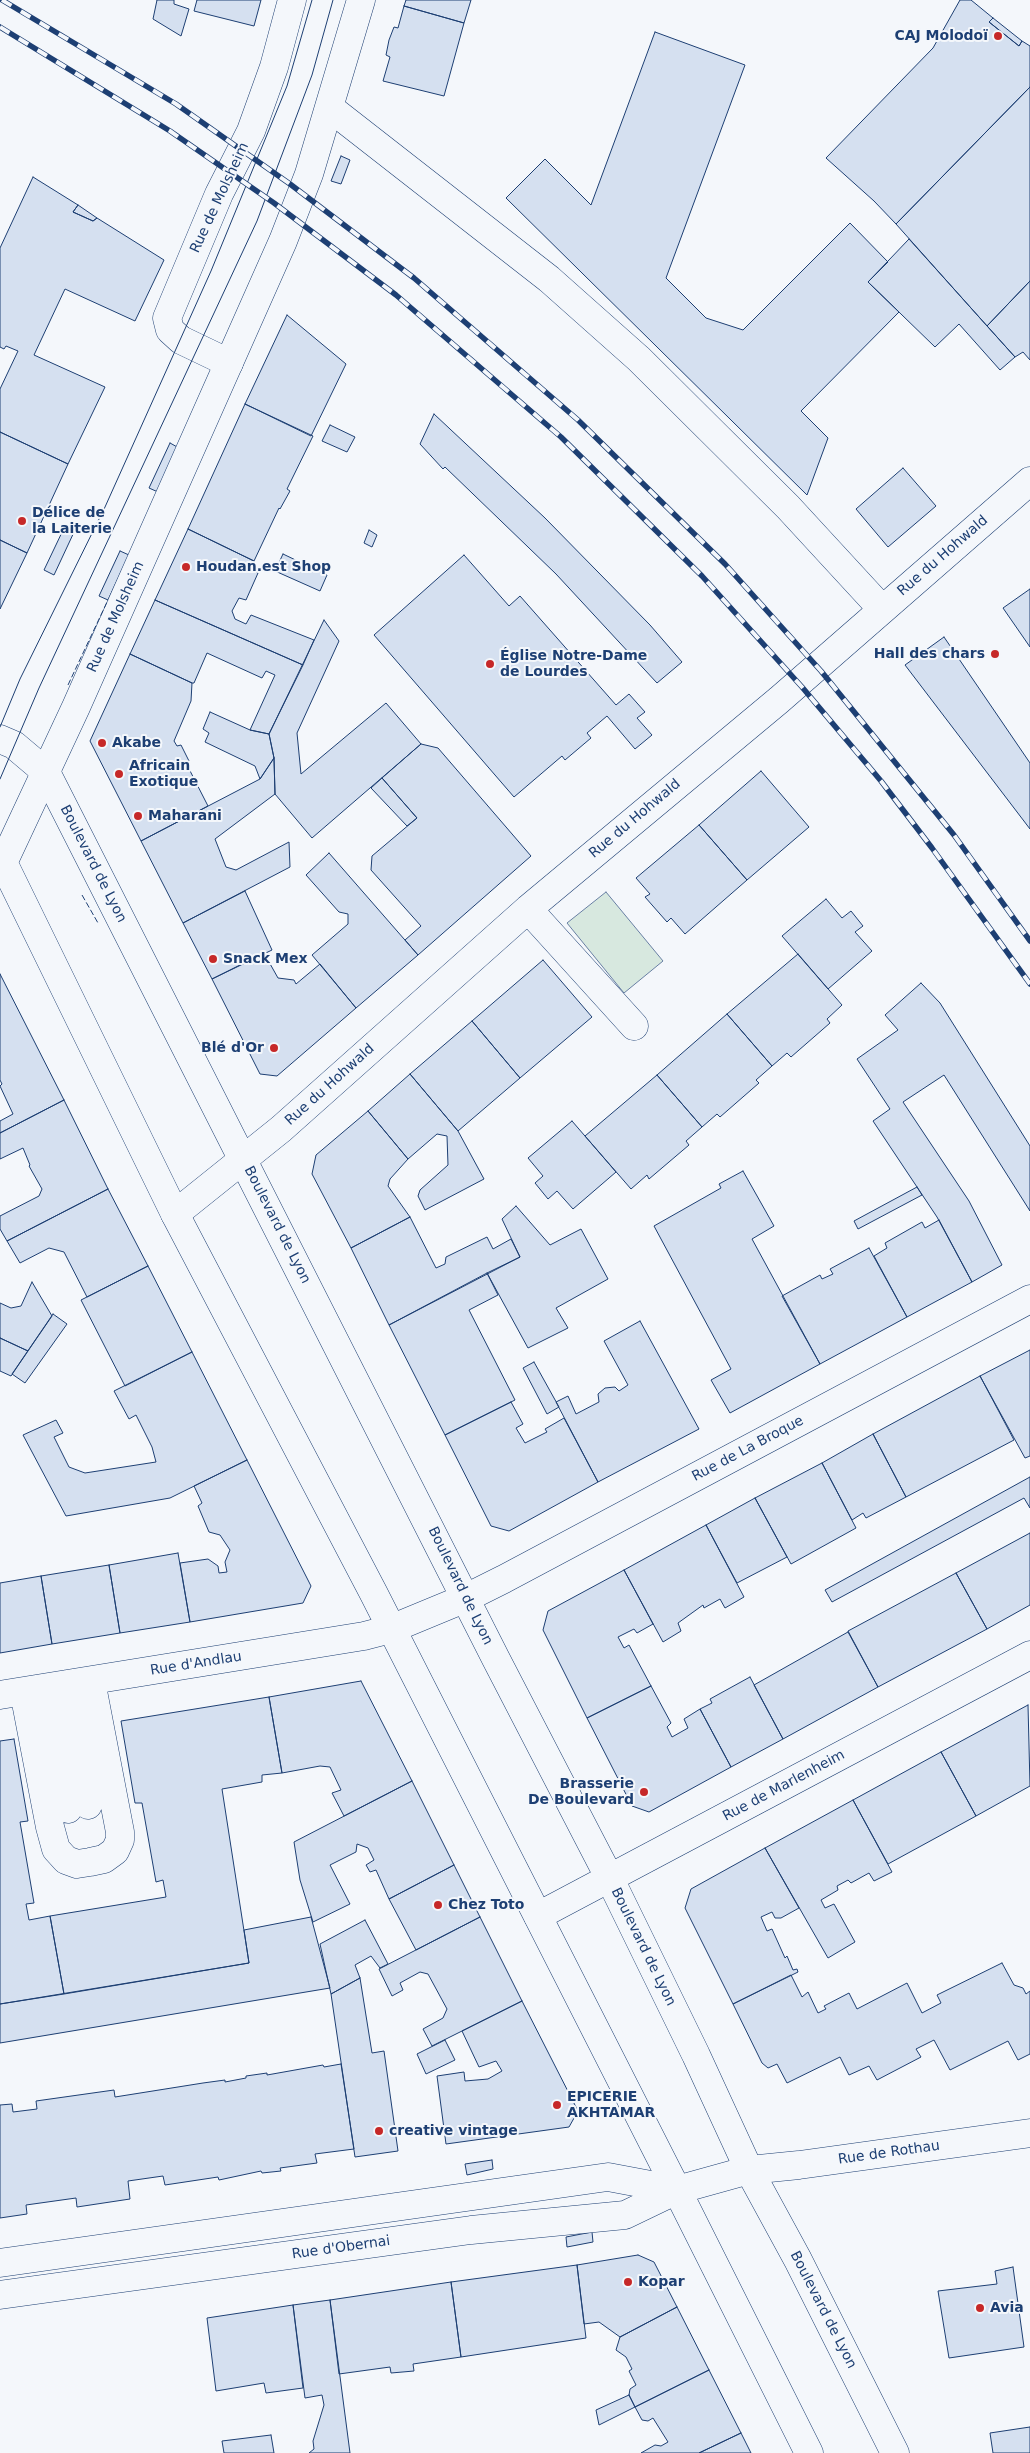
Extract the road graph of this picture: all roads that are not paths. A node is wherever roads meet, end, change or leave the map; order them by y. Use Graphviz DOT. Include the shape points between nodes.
graph roads {
  1 [pos="292,0"];
  2 [pos="361,0"];
  3 [pos="330,108"];
  4 [pos="229,363"];
  5 [pos="1030,481"];
  6 [pos="882,609"];
  7 [pos="0,739"];
  8 [pos="46,772"];
  9 [pos="1,863"];
  10 [pos="528,909"];
  11 [pos="634,1026"];
  12 [pos="243,1160"];
  13 [pos="176,1214"];
  14 [pos="1030,1299"];
  15 [pos="466,1598"];
  16 [pos="392,1629"];
  17 [pos="1030,1655"];
  18 [pos="45,1688"];
  19 [pos="78,1807"];
  20 [pos="610,1880"];
  21 [pos="538,1916"];
  22 [pos="1030,2133"];
  23 [pos="749,2170"];
  24 [pos="677,2190"];
  25 [pos="0,2263"];
  26 [pos="0,2295"];
  27 [pos="809,2453"];
  28 [pos="895,2453"];
  1 -- 4 [label="street, Rue de Molsheim" via="274,67 251,131 219,194 167,318 170,330 181,340"];
  2 -- 3 [label="street, Rue de Molsheim"];
  3 -- 4 [label="street, Rue de Molsheim" via="283,241"];
  3 -- 6 [label="street" via="549,279 639,359 788,507"];
  4 -- 8 [label="street, Rue de Molsheim"];
  5 -- 6 [label="street, Rue du Hohwald"];
  6 -- 10 [label="street, Rue du Hohwald" via="779,700"];
  7 -- 8 [label="street, Boulevard de Lyon"];
  8 -- 9 [label="street, Rue de Molsheim"];
  8 -- 12 [label="street, Boulevard de Lyon"];
  9 -- 13 [label="street"];
  10 -- 11 [label="street"];
  10 -- 12 [label="street, Rue du Hohwald"];
  12 -- 13 [label="street, Rue du Hohwald"];
  12 -- 15 [label="street, Boulevard de Lyon"];
  13 -- 16 [label="street"];
  14 -- 15 [label="street, Rue de La Broque"];
  15 -- 16 [label="street, Rue de La Broque"];
  15 -- 20 [label="street, Boulevard de Lyon"];
  16 -- 18 [label="street, Rue d'Andlau"];
  16 -- 21 [label="street"];
  17 -- 20 [label="street, Rue de Marlenheim"];
  18 -- 18 [label="street" via="120,1832 115,1851 104,1859 78,1864 66,1860 56,1849 50,1827"];
  18 -- 19 [label="street"];
  20 -- 21 [label="street, Rue de Marlenheim"];
  20 -- 23 [label="street, Boulevard de Lyon"];
  21 -- 24 [label="street"];
  22 -- 23 [label="street, Rue de Rothau" via="799,2166"];
  23 -- 24 [label="street, Rue d'Obernai"];
  23 -- 28 [label="street, Boulevard de Lyon"];
  24 -- 25 [label="street, Rue d'Obernai" via="608,2176"];
  24 -- 26 [label="street, Rue d'Obernai" via="625,2215 470,2230"];
  24 -- 27 [label="street"];
}
